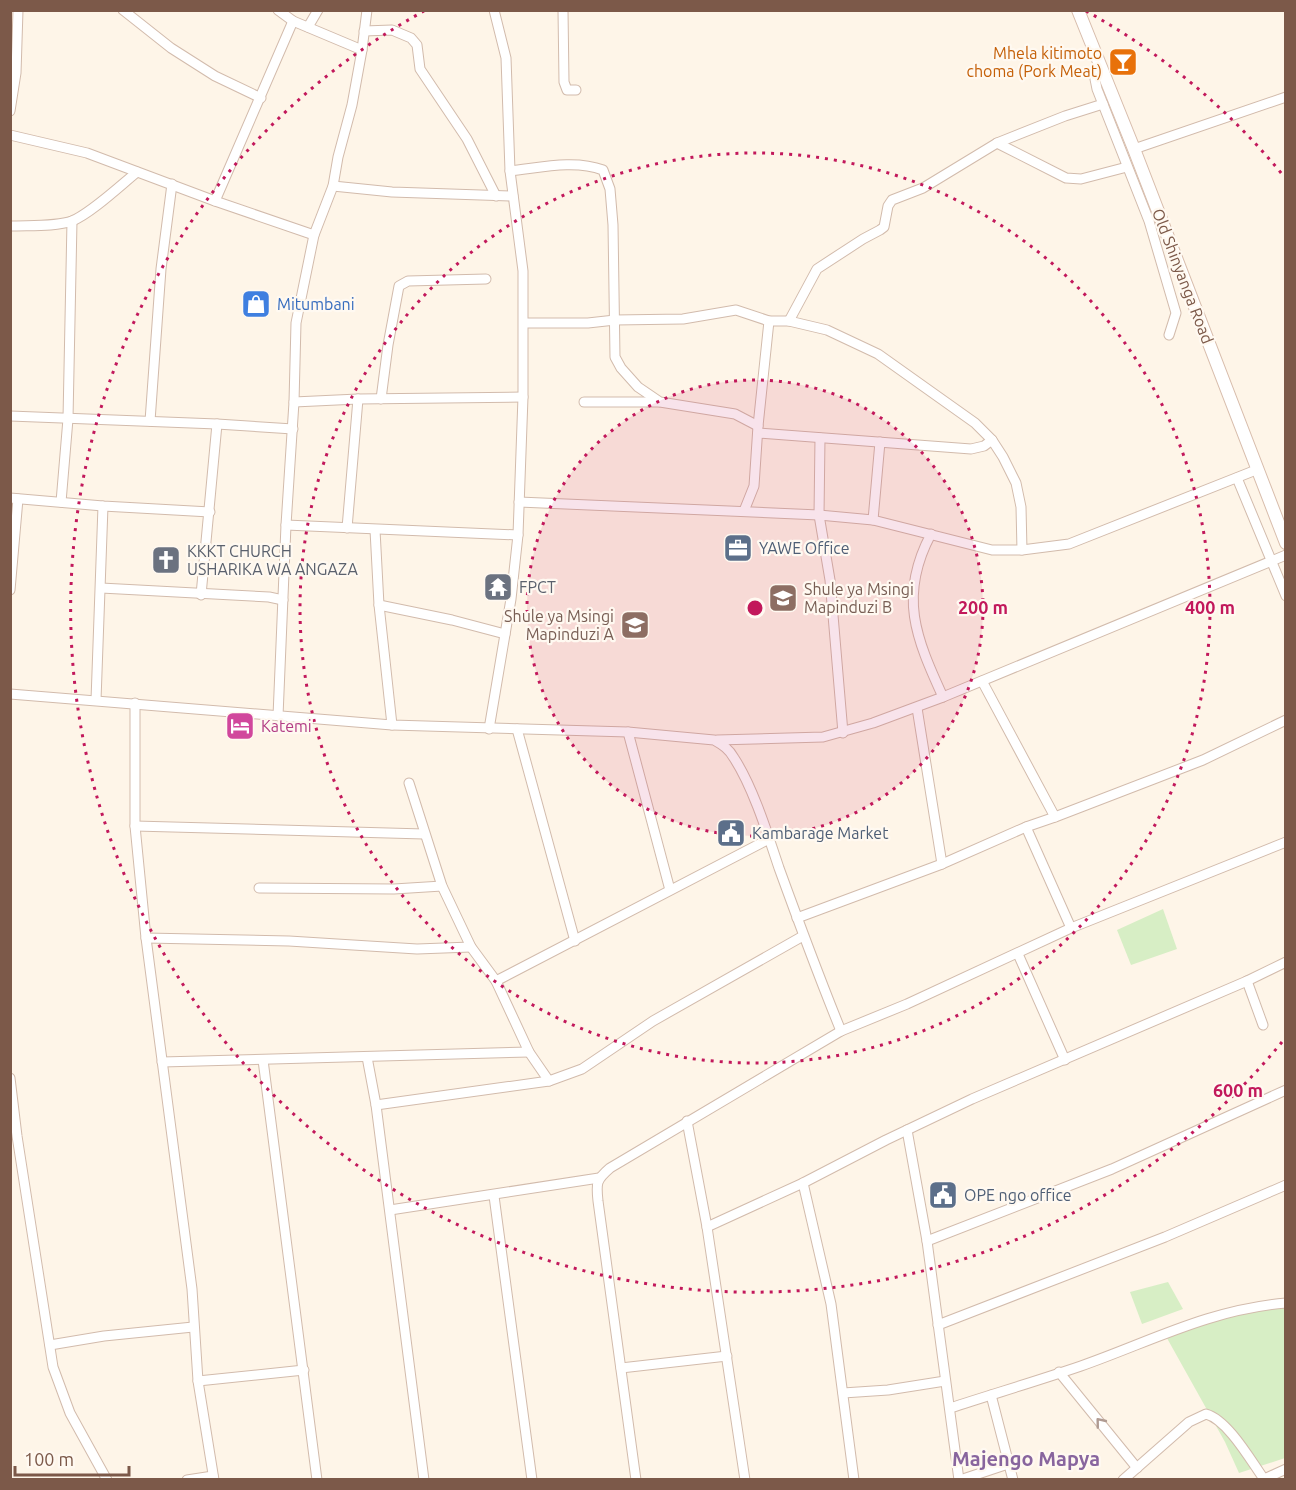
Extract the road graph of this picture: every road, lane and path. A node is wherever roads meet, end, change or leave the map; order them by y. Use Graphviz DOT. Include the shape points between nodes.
graph roads {
  1 [pos="18,10"];
  2 [pos="123,10"];
  3 [pos="278,10"];
  4 [pos="318,10"];
  5 [pos="367,10"];
  6 [pos="494,10"];
  7 [pos="563,10"];
  8 [pos="1078,10"];
  9 [pos="293,21"];
  10 [pos="308,27"];
  11 [pos="364,31"];
  12 [pos="362,50"];
  13 [pos="1099,64"];
  14 [pos="576,90"];
  15 [pos="1286,97"];
  16 [pos="261,98"];
  17 [pos="1103,104"];
  18 [pos="10,111"];
  19 [pos="10,135"];
  20 [pos="997,142"];
  21 [pos="1134,149"];
  22 [pos="1127,167"];
  23 [pos="510,171"];
  24 [pos="137,172"];
  25 [pos="172,184"];
  26 [pos="333,186"];
  27 [pos="496,196"];
  28 [pos="513,196"];
  29 [pos="215,201"];
  30 [pos="72,221"];
  31 [pos="10,226"];
  32 [pos="314,235"];
  33 [pos="486,279"];
  34 [pos="615,320"];
  35 [pos="769,321"];
  36 [pos="789,321"];
  37 [pos="524,323"];
  38 [pos="1169,334"];
  39 [pos="523,397"];
  40 [pos="358,399"];
  41 [pos="381,399"];
  42 [pos="294,402"];
  43 [pos="584,402"];
  44 [pos="660,402"];
  45 [pos="10,416"];
  46 [pos="68,419"];
  47 [pos="150,421"];
  48 [pos="217,424"];
  49 [pos="292,429"];
  50 [pos="758,430"];
  51 [pos="820,438"];
  52 [pos="992,440"];
  53 [pos="880,442"];
  54 [pos="1256,470"];
  55 [pos="1237,478"];
  56 [pos="14,498"];
  57 [pos="61,502"];
  58 [pos="519,502"];
  59 [pos="103,506"];
  60 [pos="744,511"];
  61 [pos="210,512"];
  62 [pos="819,515"];
  63 [pos="873,520"];
  64 [pos="1282,522"];
  65 [pos="286,525"];
  66 [pos="347,528"];
  67 [pos="375,530"];
  68 [pos="931,534"];
  69 [pos="518,535"];
  70 [pos="1286,543"];
  71 [pos="1022,550"];
  72 [pos="1286,555"];
  73 [pos="1271,562"];
  74 [pos="11,587"];
  75 [pos="101,588"];
  76 [pos="201,595"];
  77 [pos="1286,596"];
  78 [pos="283,600"];
  79 [pos="379,605"];
  80 [pos="505,634"];
  81 [pos="982,681"];
  82 [pos="10,694"];
  83 [pos="943,698"];
  84 [pos="96,700"];
  85 [pos="135,703"];
  86 [pos="917,708"];
  87 [pos="278,716"];
  88 [pos="1286,720"];
  89 [pos="392,725"];
  90 [pos="489,729"];
  91 [pos="517,729"];
  92 [pos="628,732"];
  93 [pos="843,733"];
  94 [pos="714,740"];
  95 [pos="410,783"];
  96 [pos="1055,818"];
  97 [pos="135,826"];
  98 [pos="1026,826"];
  99 [pos="424,834"];
  100 [pos="769,839"];
  101 [pos="1286,843"];
  102 [pos="942,864"];
  103 [pos="442,886"];
  104 [pos="259,888"];
  105 [pos="670,890"];
  106 [pos="797,918"];
  107 [pos="1071,928"];
  108 [pos="803,936"];
  109 [pos="146,938"];
  110 [pos="575,941"];
  111 [pos="471,947"];
  112 [pos="1018,954"];
  113 [pos="1286,962"];
  114 [pos="496,981"];
  115 [pos="1246,981"];
  116 [pos="1263,1025"];
  117 [pos="841,1031"];
  118 [pos="529,1052"];
  119 [pos="368,1057"];
  120 [pos="263,1060"];
  121 [pos="1065,1060"];
  122 [pos="162,1062"];
  123 [pos="10,1078"];
  124 [pos="549,1081"];
  125 [pos="1286,1090"];
  126 [pos="376,1105"];
  127 [pos="687,1121"];
  128 [pos="907,1130"];
  129 [pos="599,1178"];
  130 [pos="803,1183"];
  131 [pos="1286,1185"];
  132 [pos="494,1196"];
  133 [pos="390,1210"];
  134 [pos="707,1227"];
  135 [pos="927,1241"];
  136 [pos="1286,1304"];
  137 [pos="938,1325"];
  138 [pos="193,1327"];
  139 [pos="50,1345"];
  140 [pos="727,1356"];
  141 [pos="621,1368"];
  142 [pos="304,1370"];
  143 [pos="1059,1372"];
  144 [pos="945,1380"];
  145 [pos="198,1381"];
  146 [pos="843,1393"];
  147 [pos="991,1395"];
  148 [pos="950,1408"];
  149 [pos="1008,1464"];
  150 [pos="1137,1468"];
  151 [pos="1286,1469"];
  152 [pos="213,1478"];
  153 [pos="107,1479"];
  154 [pos="187,1479"];
  155 [pos="317,1479"];
  156 [pos="424,1479"];
  157 [pos="532,1479"];
  158 [pos="636,1479"];
  159 [pos="745,1479"];
  160 [pos="854,1479"];
  161 [pos="960,1479"];
  162 [pos="1013,1479"];
  163 [pos="1123,1479"];
  164 [pos="1263,1479"];
  1 -- 18 [label="street" via="16,74"];
  2 -- 16 [label="street" via="197,65"];
  3 -- 9 [label="street"];
  4 -- 10 [label="street"];
  5 -- 11 [label="street"];
  6 -- 23 [label="street" via="508,77"];
  7 -- 14 [label="street" via="564,82 567,90"];
  8 -- 13 [label="main road, Old Shinyanga Road"];
  9 -- 10 [label="street"];
  9 -- 16 [label="street"];
  10 -- 12 [label="street"];
  11 -- 12 [label="street"];
  11 -- 27 [label="street" via="393,30 417,45 420,69 467,139"];
  12 -- 26 [label="street"];
  13 -- 17 [label="street" via="1095,79"];
  13 -- 21 [label="main road, Old Shinyanga Road"];
  15 -- 21 [label="street"];
  16 -- 29 [label="street"];
  17 -- 20 [label="street"];
  17 -- 22 [label="street"];
  19 -- 24 [label="street" via="87,153"];
  20 -- 22 [label="street" via="1066,178 1081,179"];
  20 -- 36 [label="street" via="923,188 892,200 884,227 817,269"];
  21 -- 54 [label="main road, Old Shinyanga Road"];
  22 -- 38 [label="street" via="1149,221 1176,313"];
  23 -- 28 [label="street"];
  23 -- 34 [label="street" via="573,165 603,170 610,189 613,225"];
  24 -- 25 [label="street"];
  24 -- 30 [label="street"];
  25 -- 29 [label="street"];
  25 -- 47 [label="street" via="161,269"];
  26 -- 27 [label="street"];
  26 -- 32 [label="street"];
  27 -- 28 [label="street"];
  28 -- 37 [label="street" via="523,271"];
  29 -- 32 [label="street"];
  30 -- 31 [label="street"];
  30 -- 46 [label="street"];
  32 -- 42 [label="street" via="296,323"];
  33 -- 41 [label="street" via="408,281 399,286"];
  34 -- 35 [label="street" via="683,319 736,310"];
  34 -- 37 [label="street"];
  34 -- 44 [label="street" via="615,357 621,368 638,387"];
  35 -- 36 [label="street"];
  35 -- 50 [label="street"];
  36 -- 52 [label="street" via="827,330 878,354 975,423"];
  37 -- 39 [label="street"];
  39 -- 41 [label="street"];
  39 -- 58 [label="street"];
  40 -- 41 [label="street"];
  40 -- 42 [label="street"];
  40 -- 66 [label="street"];
  42 -- 49 [label="street"];
  43 -- 44 [label="street"];
  44 -- 50 [label="street" via="735,414"];
  45 -- 46 [label="street"];
  46 -- 47 [label="street"];
  46 -- 57 [label="street"];
  47 -- 48 [label="street"];
  48 -- 49 [label="street"];
  48 -- 61 [label="street"];
  49 -- 65 [label="street"];
  50 -- 51 [label="street"];
  50 -- 60 [label="street" via="754,486"];
  51 -- 53 [label="street"];
  51 -- 62 [label="street"];
  52 -- 53 [label="street" via="971,449"];
  52 -- 71 [label="street" via="1016,483"];
  53 -- 63 [label="street"];
  54 -- 55 [label="street"];
  54 -- 64 [label="main road, Old Shinyanga Road"];
  55 -- 71 [label="street" via="1069,544"];
  55 -- 73 [label="street"];
  56 -- 57 [label="street"];
  56 -- 74 [label="street"];
  57 -- 59 [label="street"];
  58 -- 60 [label="street"];
  58 -- 69 [label="street"];
  59 -- 61 [label="street"];
  59 -- 75 [label="street"];
  60 -- 62 [label="street"];
  61 -- 76 [label="street"];
  62 -- 63 [label="street"];
  62 -- 93 [label="street" via="830,580"];
  63 -- 68 [label="street"];
  64 -- 70 [label="main road, Old Shinyanga Road"];
  65 -- 66 [label="street"];
  65 -- 78 [label="street"];
  66 -- 67 [label="street"];
  67 -- 69 [label="street"];
  67 -- 79 [label="street"];
  68 -- 71 [label="street" via="992,550"];
  68 -- 83 [label="street" via="915,572 912,607 927,661"];
  69 -- 80 [label="street"];
  72 -- 73 [label="street"];
  73 -- 77 [label="street"];
  73 -- 81 [label="street"];
  75 -- 76 [label="street"];
  75 -- 84 [label="street"];
  76 -- 78 [label="street"];
  78 -- 87 [label="street"];
  79 -- 80 [label="street"];
  79 -- 89 [label="street"];
  80 -- 90 [label="street"];
  81 -- 83 [label="street"];
  81 -- 96 [label="street"];
  82 -- 84 [label="street"];
  83 -- 86 [label="street"];
  84 -- 85 [label="street"];
  85 -- 87 [label="street"];
  85 -- 97 [label="street"];
  86 -- 93 [label="street"];
  86 -- 102 [label="street"];
  87 -- 89 [label="street"];
  88 -- 96 [label="street" via="1203,760"];
  89 -- 90 [label="street"];
  90 -- 91 [label="street"];
  91 -- 92 [label="street"];
  91 -- 110 [label="street"];
  92 -- 94 [label="street"];
  92 -- 105 [label="street"];
  93 -- 94 [label="street"];
  94 -- 100 [label="street" via="734,758"];
  95 -- 99 [label="street"];
  96 -- 98 [label="street"];
  97 -- 99 [label="street"];
  97 -- 109 [label="street"];
  98 -- 102 [label="street"];
  98 -- 107 [label="street"];
  99 -- 103 [label="street"];
  100 -- 105 [label="street"];
  100 -- 106 [label="street"];
  101 -- 107 [label="street"];
  102 -- 106 [label="street"];
  103 -- 104 [label="street"];
  103 -- 111 [label="street"];
  105 -- 110 [label="street"];
  106 -- 108 [label="street"];
  107 -- 112 [label="street"];
  108 -- 117 [label="street"];
  108 -- 124 [label="street" via="653,1021 582,1069"];
  109 -- 111 [label="street" via="417,949"];
  109 -- 122 [label="street"];
  110 -- 114 [label="street"];
  111 -- 114 [label="street"];
  112 -- 117 [label="street"];
  112 -- 121 [label="street"];
  113 -- 115 [label="street"];
  114 -- 118 [label="street"];
  115 -- 116 [label="street"];
  115 -- 121 [label="street"];
  117 -- 127 [label="street"];
  118 -- 119 [label="street"];
  118 -- 124 [label="street"];
  119 -- 120 [label="street"];
  119 -- 126 [label="street"];
  120 -- 122 [label="street"];
  120 -- 142 [label="street"];
  121 -- 128 [label="street"];
  122 -- 138 [label="street" via="192,1289"];
  123 -- 139 [label="street"];
  124 -- 126 [label="street"];
  125 -- 135 [label="street" via="1112,1169"];
  126 -- 133 [label="street"];
  127 -- 129 [label="street"];
  127 -- 134 [label="street"];
  128 -- 130 [label="street"];
  128 -- 135 [label="street"];
  129 -- 132 [label="street"];
  129 -- 141 [label="street" via="598,1202"];
  130 -- 134 [label="street"];
  130 -- 146 [label="street" via="831,1305"];
  131 -- 137 [label="street" via="1165,1237"];
  132 -- 133 [label="street"];
  132 -- 157 [label="street"];
  133 -- 156 [label="street"];
  134 -- 140 [label="street"];
  135 -- 137 [label="street"];
  136 -- 143 [label="street" via="1239,1310 1184,1325"];
  137 -- 144 [label="street"];
  138 -- 139 [label="street"];
  138 -- 145 [label="street"];
  139 -- 153 [label="street" via="53,1367 70,1413"];
  140 -- 141 [label="street"];
  140 -- 159 [label="street"];
  141 -- 158 [label="street"];
  142 -- 145 [label="street"];
  142 -- 155 [label="street"];
  143 -- 147 [label="street"];
  150 -- 143 [label="street, one-way"];
  144 -- 146 [label="street"];
  144 -- 148 [label="street"];
  145 -- 152 [label="street"];
  146 -- 160 [label="street"];
  147 -- 148 [label="street"];
  147 -- 149 [label="street"];
  148 -- 161 [label="street"];
  149 -- 161 [label="street"];
  149 -- 162 [label="street"];
  150 -- 163 [label="street"];
  150 -- 164 [label="street" via="1189,1422 1208,1414 1240,1445"];
  151 -- 164 [label="street"];
  152 -- 154 [label="street"];
}
